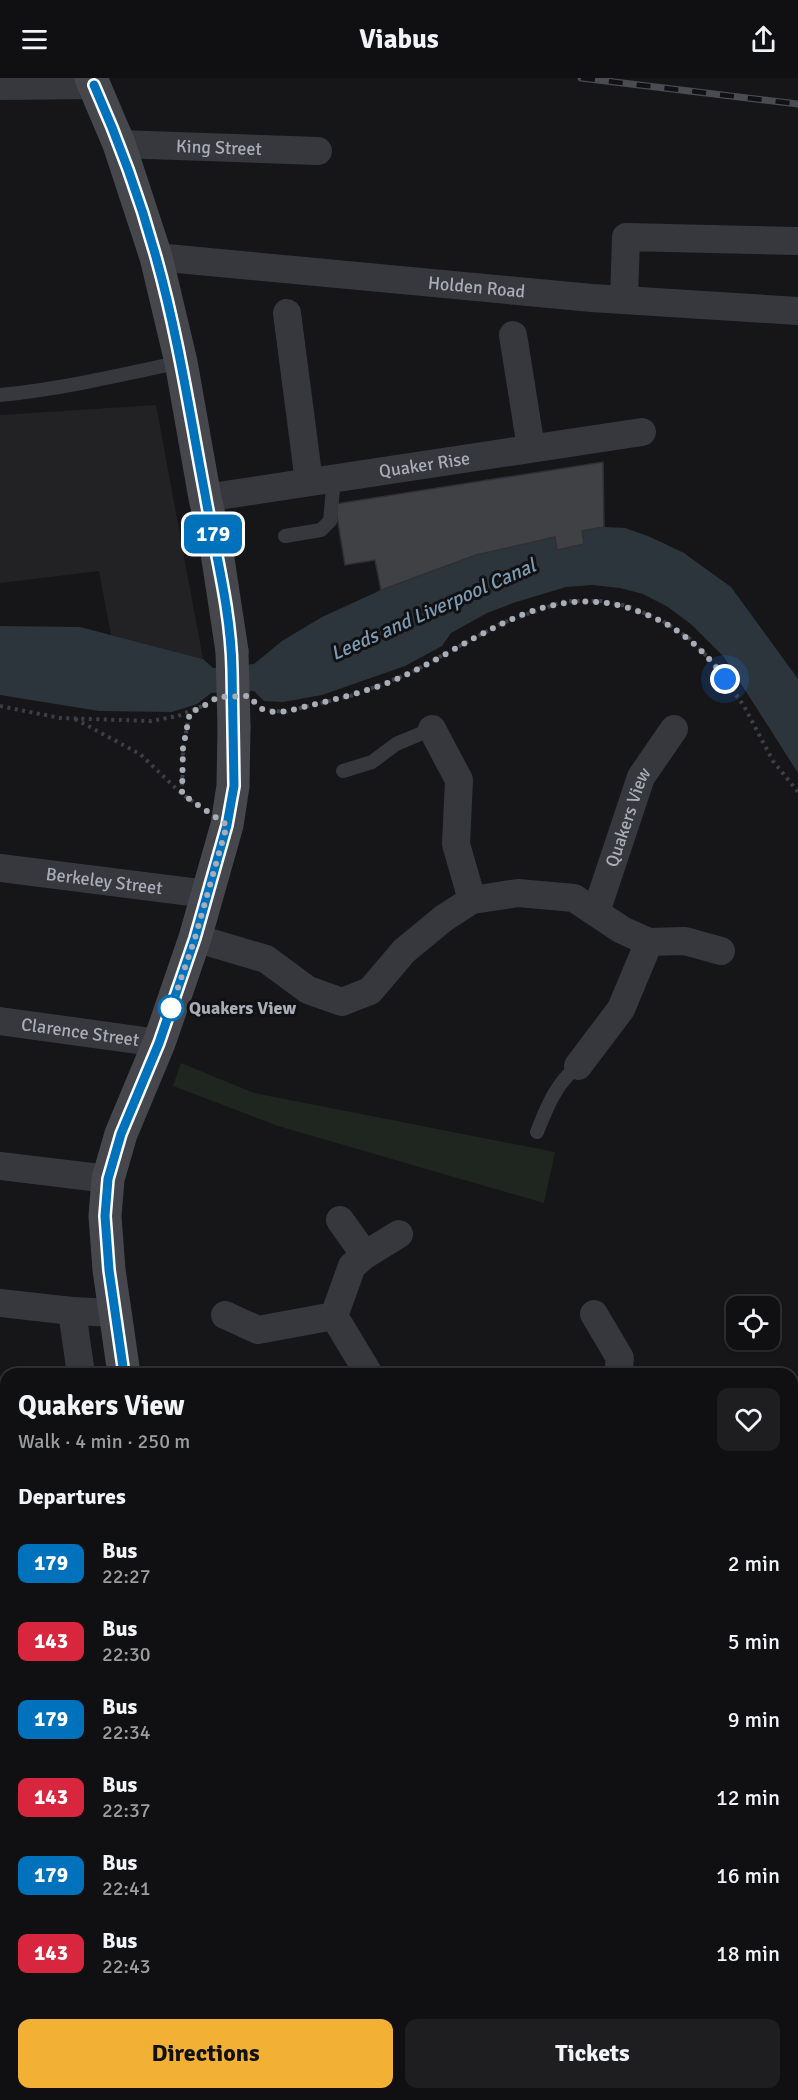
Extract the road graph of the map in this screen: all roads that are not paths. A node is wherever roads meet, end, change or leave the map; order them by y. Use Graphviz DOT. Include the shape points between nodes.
graph roads {
  1 [pos="93,82"];
  2 [pos="0,86"];
  3 [pos="119,144"];
  4 [pos="318,151"];
  5 [pos="798,241"];
  6 [pos="156,257"];
  7 [pos="624,299"];
  8 [pos="798,311"];
  9 [pos="287,313"];
  10 [pos="513,335"];
  11 [pos="181,362"];
  12 [pos="0,395"];
  13 [pos="642,432"];
  14 [pos="531,448"];
  15 [pos="321,480"];
  16 [pos="205,498"];
  17 [pos="285,536"];
  18 [pos="432,729"];
  19 [pos="674,729"];
  20 [pos="343,771"];
  21 [pos="0,868"];
  22 [pos="207,894"];
  23 [pos="472,900"];
  24 [pos="596,912"];
  25 [pos="195,938"];
  26 [pos="648,942"];
  27 [pos="721,951"];
  28 [pos="0,1021"];
  29 [pos="159,1043"];
  30 [pos="578,1066"];
  31 [pos="537,1132"];
  32 [pos="0,1166"];
  33 [pos="108,1179"];
  34 [pos="340,1220"];
  35 [pos="399,1234"];
  36 [pos="365,1255"];
  37 [pos="0,1303"];
  38 [pos="72,1311"];
  39 [pos="116,1313"];
  40 [pos="594,1314"];
  41 [pos="225,1315"];
  42 [pos="334,1316"];
  43 [pos="80,1368"];
  44 [pos="123,1368"];
  45 [pos="365,1368"];
  46 [pos="619,1368"];
  1 -- 2 [label="street"];
  1 -- 3 [label="main road"];
  3 -- 4 [label="street, King Street"];
  3 -- 6 [label="main road"];
  5 -- 7 [label="street" via="626,237"];
  6 -- 7 [label="street, Holden Road"];
  6 -- 11 [label="main road"];
  7 -- 8 [label="street, Holden Road"];
  9 -- 15 [label="street"];
  10 -- 14 [label="street"];
  11 -- 12 [label="lane"];
  11 -- 16 [label="main road"];
  13 -- 14 [label="street, Quaker Rise"];
  14 -- 15 [label="street, Quaker Rise"];
  15 -- 16 [label="street, Quaker Rise"];
  15 -- 17 [label="lane" via="330,521 321,530"];
  16 -- 22 [label="main road, bridge" via="232,651 234,727 234,786"];
  18 -- 20 [label="lane" via="396,744 372,762"];
  18 -- 23 [label="street" via="459,780 456,844"];
  19 -- 24 [label="street, Quakers View" via="641,777"];
  21 -- 22 [label="street, Berkeley Street"];
  22 -- 25 [label="main road"];
  23 -- 24 [label="street" via="518,893 574,898"];
  23 -- 25 [label="street" via="404,951 370,991 342,1002 308,990 266,959"];
  24 -- 26 [label="street"];
  25 -- 29 [label="main road"];
  26 -- 27 [label="street" via="685,941"];
  26 -- 30 [label="street" via="621,1009"];
  28 -- 29 [label="street, Clarence Street"];
  29 -- 33 [label="main road" via="121,1134"];
  30 -- 31 [label="lane" via="564,1076"];
  32 -- 33 [label="street"];
  33 -- 39 [label="main road" via="105,1216"];
  34 -- 36 [label="street"];
  35 -- 36 [label="street"];
  36 -- 42 [label="street" via="352,1266"];
  37 -- 38 [label="street"];
  38 -- 39 [label="street"];
  38 -- 43 [label="street"];
  39 -- 44 [label="main road"];
  40 -- 46 [label="street" via="620,1358"];
  41 -- 42 [label="street" via="258,1330"];
  42 -- 45 [label="street"];
}
